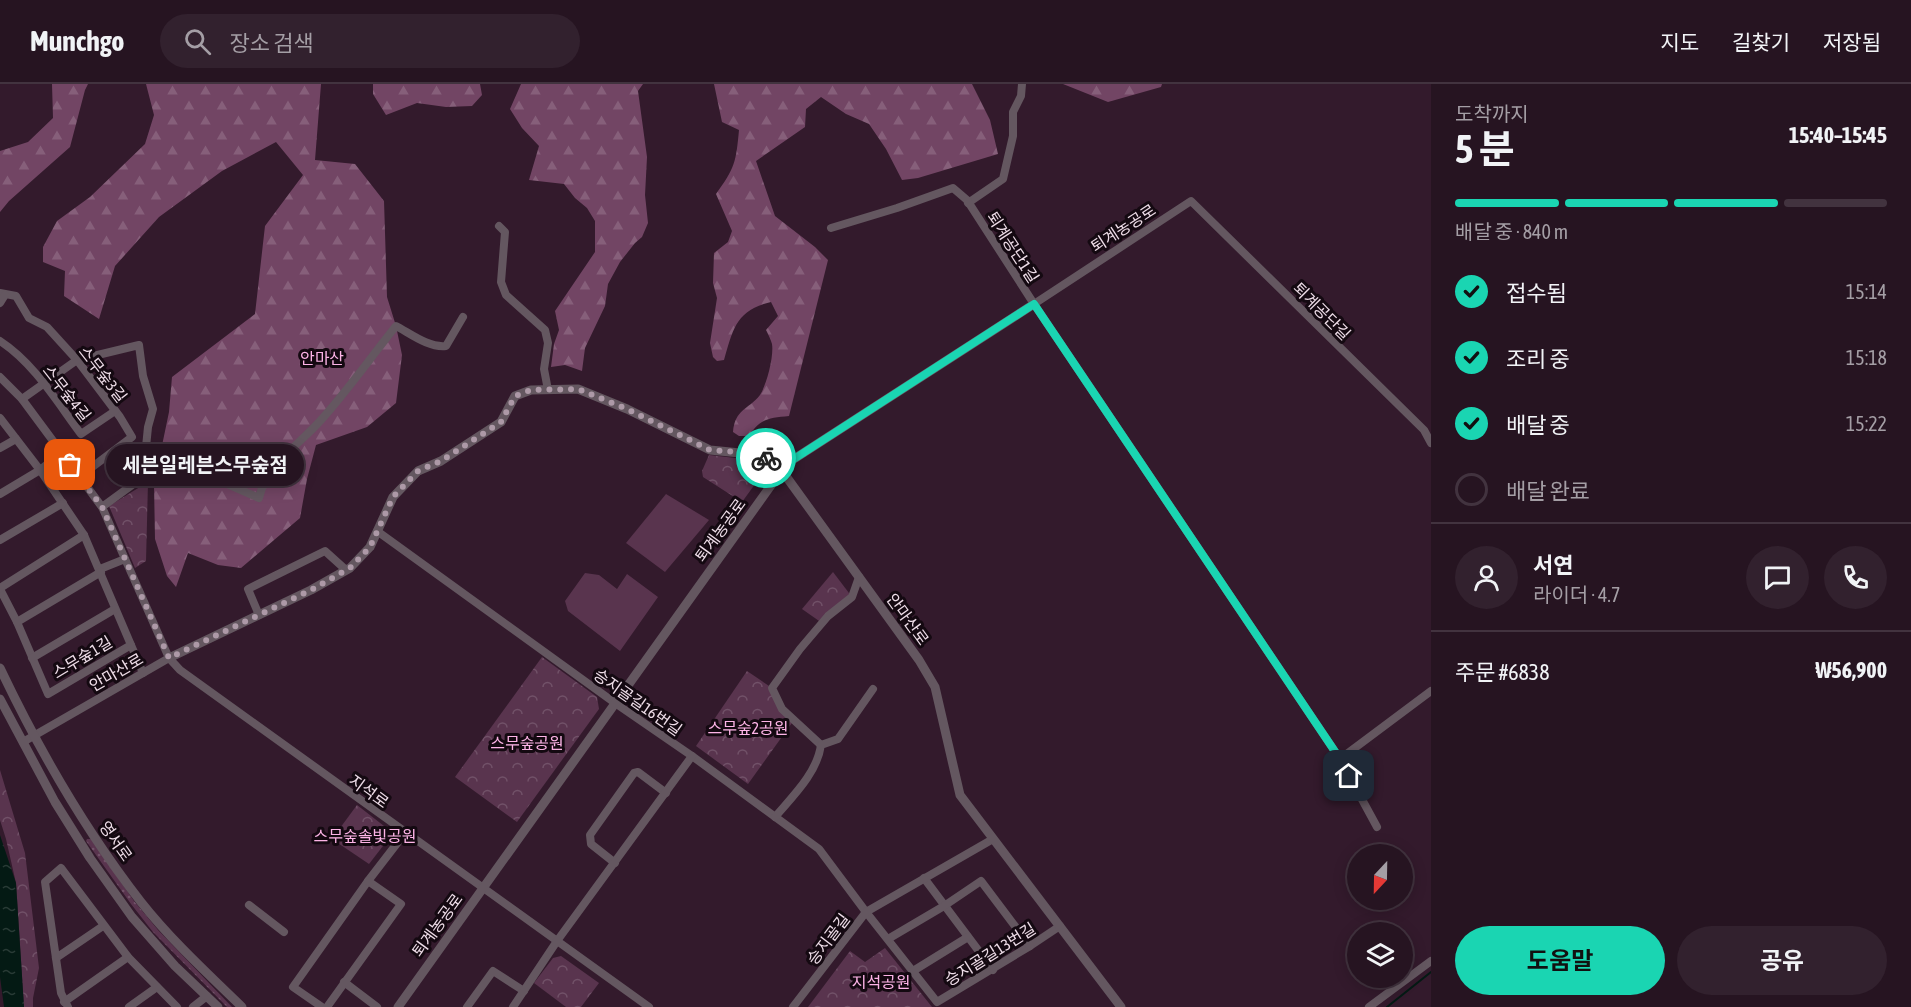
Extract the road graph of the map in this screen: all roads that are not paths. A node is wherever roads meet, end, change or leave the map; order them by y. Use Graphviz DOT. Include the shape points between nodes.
graph roads {
  1 [pos="1022,84"];
  2 [pos="1191,201"];
  3 [pos="968,202"];
  4 [pos="499,226"];
  5 [pos="831,228"];
  6 [pos="2,294"];
  7 [pos="0,303"];
  8 [pos="1034,304"];
  9 [pos="463,317"];
  10 [pos="0,341"];
  11 [pos="77,360"];
  12 [pos="0,377"];
  13 [pos="43,383"];
  14 [pos="548,390"];
  15 [pos="22,399"];
  16 [pos="115,411"];
  17 [pos="0,418"];
  18 [pos="148,427"];
  19 [pos="132,437"];
  20 [pos="16,439"];
  21 [pos="1431,443"];
  22 [pos="0,448"];
  23 [pos="62,452"];
  24 [pos="780,468"];
  25 [pos="40,470"];
  26 [pos="144,471"];
  27 [pos="79,477"];
  28 [pos="0,494"];
  29 [pos="63,503"];
  30 [pos="102,507"];
  31 [pos="377,531"];
  32 [pos="84,535"];
  33 [pos="0,540"];
  34 [pos="125,559"];
  35 [pos="346,570"];
  36 [pos="100,571"];
  37 [pos="859,578"];
  38 [pos="0,589"];
  39 [pos="115,609"];
  40 [pos="259,615"];
  41 [pos="17,622"];
  42 [pos="131,645"];
  43 [pos="32,658"];
  44 [pos="169,658"];
  45 [pos="0,668"];
  46 [pos="144,673"];
  47 [pos="873,689"];
  48 [pos="1431,691"];
  49 [pos="13,695"];
  50 [pos="0,699"];
  51 [pos="615,703"];
  52 [pos="34,736"];
  53 [pos="22,742"];
  54 [pos="821,745"];
  55 [pos="692,756"];
  56 [pos="1340,759"];
  57 [pos="56,774"];
  58 [pos="42,779"];
  59 [pos="666,793"];
  60 [pos="775,817"];
  61 [pos="1377,827"];
  62 [pos="405,833"];
  63 [pos="993,839"];
  64 [pos="615,863"];
  65 [pos="924,878"];
  66 [pos="368,881"];
  67 [pos="484,888"];
  68 [pos="249,905"];
  69 [pos="944,906"];
  70 [pos="866,912"];
  71 [pos="103,926"];
  72 [pos="1060,926"];
  73 [pos="284,932"];
  74 [pos="968,937"];
  75 [pos="888,939"];
  76 [pos="557,941"];
  77 [pos="1030,946"];
  78 [pos="128,957"];
  79 [pos="56,958"];
  80 [pos="1431,960"];
  81 [pos="993,970"];
  82 [pos="913,971"];
  83 [pos="344,982"];
  84 [pos="157,987"];
  85 [pos="524,991"];
  86 [pos="207,996"];
  87 [pos="66,1004"];
  88 [pos="129,1007"];
  89 [pos="177,1007"];
  90 [pos="194,1007"];
  91 [pos="218,1007"];
  92 [pos="242,1007"];
  93 [pos="324,1007"];
  94 [pos="377,1007"];
  95 [pos="398,1007"];
  96 [pos="466,1007"];
  97 [pos="513,1007"];
  98 [pos="649,1007"];
  99 [pos="793,1007"];
  100 [pos="1121,1007"];
  101 [pos="1369,1007"];
  1 -- 3 [label="street" via="1013,112 1013,136 1003,179"];
  2 -- 8 [label="street, 퇴계농공로"];
  2 -- 21 [label="street, 퇴계공단길" via="1424,430"];
  3 -- 5 [label="street, 퇴계공단1길" via="953,188"];
  3 -- 8 [label="street, 퇴계공단1길"];
  4 -- 14 [label="street" via="505,232 501,282 506,295 545,330"];
  6 -- 7 [label="street"];
  6 -- 11 [label="street, 스무숲3길" via="16,296 28,318 46,327"];
  8 -- 24 [label="street, 퇴계농공로"];
  8 -- 56 [label="street, 퇴계공단1길"];
  9 -- 26 [label="street" via="446,346 440,347 396,326 322,419 273,468 259,498 218,480 207,484"];
  10 -- 13 [label="street, 스무숲4길" via="15,351"];
  11 -- 13 [label="street"];
  11 -- 16 [label="street, 스무숲3길"];
  11 -- 18 [label="street" via="139,345 153,409"];
  12 -- 15 [label="street"];
  13 -- 15 [label="street"];
  13 -- 16 [label="street, 스무숲4길" via="81,434"];
  14 -- 24 [label="street, 안마산로" via="578,389 710,450 760,454"];
  14 -- 31 [label="street, 안마산로" via="531,390 515,396 501,422 441,461 418,471 393,497"];
  15 -- 23 [label="street"];
  16 -- 19 [label="street, 스무숲3길"];
  17 -- 20 [label="street, 스무숲1길"];
  18 -- 19 [label="street"];
  18 -- 26 [label="street"];
  19 -- 27 [label="street"];
  20 -- 22 [label="street"];
  20 -- 25 [label="street, 스무숲1길"];
  23 -- 25 [label="street"];
  23 -- 27 [label="street"];
  24 -- 37 [label="street, 안마산로"];
  24 -- 51 [label="street, 퇴계농공로"];
  25 -- 28 [label="street"];
  25 -- 29 [label="street, 스무숲1길"];
  26 -- 30 [label="street" via="143,477"];
  27 -- 30 [label="street"];
  29 -- 32 [label="street, 스무숲1길"];
  29 -- 33 [label="street"];
  30 -- 34 [label="street"];
  31 -- 35 [label="street, 안마산로" via="370,547"];
  31 -- 51 [label="street, 승지골길16번길"];
  32 -- 36 [label="street, 스무숲1길"];
  32 -- 38 [label="street, 스무숲1길"];
  34 -- 36 [label="street"];
  34 -- 44 [label="street"];
  35 -- 40 [label="street, 안마산로"];
  35 -- 40 [label="street" via="325,551 248,589"];
  36 -- 39 [label="street, 스무숲1길"];
  36 -- 41 [label="street"];
  37 -- 54 [label="street" via="852,597 828,616 772,688 782,709"];
  37 -- 63 [label="street, 안마산로" via="935,687 960,795"];
  38 -- 41 [label="street, 스무숲1길"];
  39 -- 42 [label="street, 스무숲1길"];
  39 -- 43 [label="street, 스무숲1길"];
  40 -- 44 [label="street, 안마산로"];
  41 -- 43 [label="street, 스무숲1길"];
  42 -- 43 [label="street, 스무숲1길" via="48,694"];
  42 -- 46 [label="street"];
  44 -- 46 [label="street, 안마산로"];
  44 -- 62 [label="street, 지석로" via="180,670"];
  45 -- 49 [label="street, 영서로"];
  46 -- 52 [label="street, 안마산로"];
  47 -- 54 [label="street" via="838,739"];
  48 -- 56 [label="street"];
  49 -- 50 [label="street" via="8,702"];
  49 -- 52 [label="street, 영서로"];
  50 -- 53 [label="street, 영서로"];
  51 -- 55 [label="street, 승지골길16번길"];
  51 -- 67 [label="street, 퇴계농공로"];
  52 -- 53 [label="street, 안마산로"];
  52 -- 57 [label="street, 영서로"];
  53 -- 58 [label="street, 영서로"];
  54 -- 60 [label="street" via="819,758 798,791"];
  55 -- 59 [label="street"];
  55 -- 60 [label="street, 승지골길16번길"];
  56 -- 61 [label="street, 퇴계공단1길"];
  57 -- 58 [label="street" via="46,772"];
  57 -- 92 [label="street, 영서로" via="141,902"];
  58 -- 86 [label="street, 영서로" via="132,917 174,966"];
  59 -- 64 [label="street"];
  59 -- 64 [label="street" via="638,772 633,773 590,835 591,844"];
  60 -- 70 [label="street, 승지골길16번길" via="819,849"];
  62 -- 66 [label="street"];
  62 -- 67 [label="street, 지석로"];
  63 -- 65 [label="street, 승지골길"];
  63 -- 72 [label="street, 안마산로"];
  64 -- 76 [label="street"];
  65 -- 69 [label="street"];
  65 -- 70 [label="street, 승지골길"];
  66 -- 83 [label="street" via="401,904"];
  66 -- 93 [label="street" via="293,987"];
  67 -- 76 [label="street, 지석로"];
  67 -- 95 [label="street, 퇴계농공로"];
  68 -- 73 [label="street"];
  69 -- 74 [label="street"];
  69 -- 75 [label="street"];
  69 -- 77 [label="street" via="981,881"];
  70 -- 75 [label="street, 승지골길13번길"];
  70 -- 99 [label="street, 승지골길"];
  71 -- 78 [label="street"];
  71 -- 79 [label="street"];
  71 -- 79 [label="street" via="61,867 45,882"];
  72 -- 77 [label="street, 승지골길13번길"];
  72 -- 100 [label="street, 안마산로"];
  74 -- 81 [label="street"];
  74 -- 82 [label="street, 승지골길13번길"];
  75 -- 82 [label="street, 승지골길13번길"];
  76 -- 85 [label="street"];
  76 -- 98 [label="street, 지석로"];
  77 -- 81 [label="street, 승지골길13번길"];
  78 -- 84 [label="street"];
  78 -- 87 [label="street"];
  79 -- 87 [label="street"];
  80 -- 101 [label="street"];
  81 -- 82 [label="street, 승지골길13번길" via="937,1002"];
  83 -- 93 [label="street"];
  83 -- 94 [label="street"];
  84 -- 88 [label="street"];
  84 -- 89 [label="street"];
  85 -- 96 [label="street" via="493,970"];
  85 -- 97 [label="street"];
  86 -- 90 [label="street"];
  86 -- 91 [label="street, 영서로"];
}
